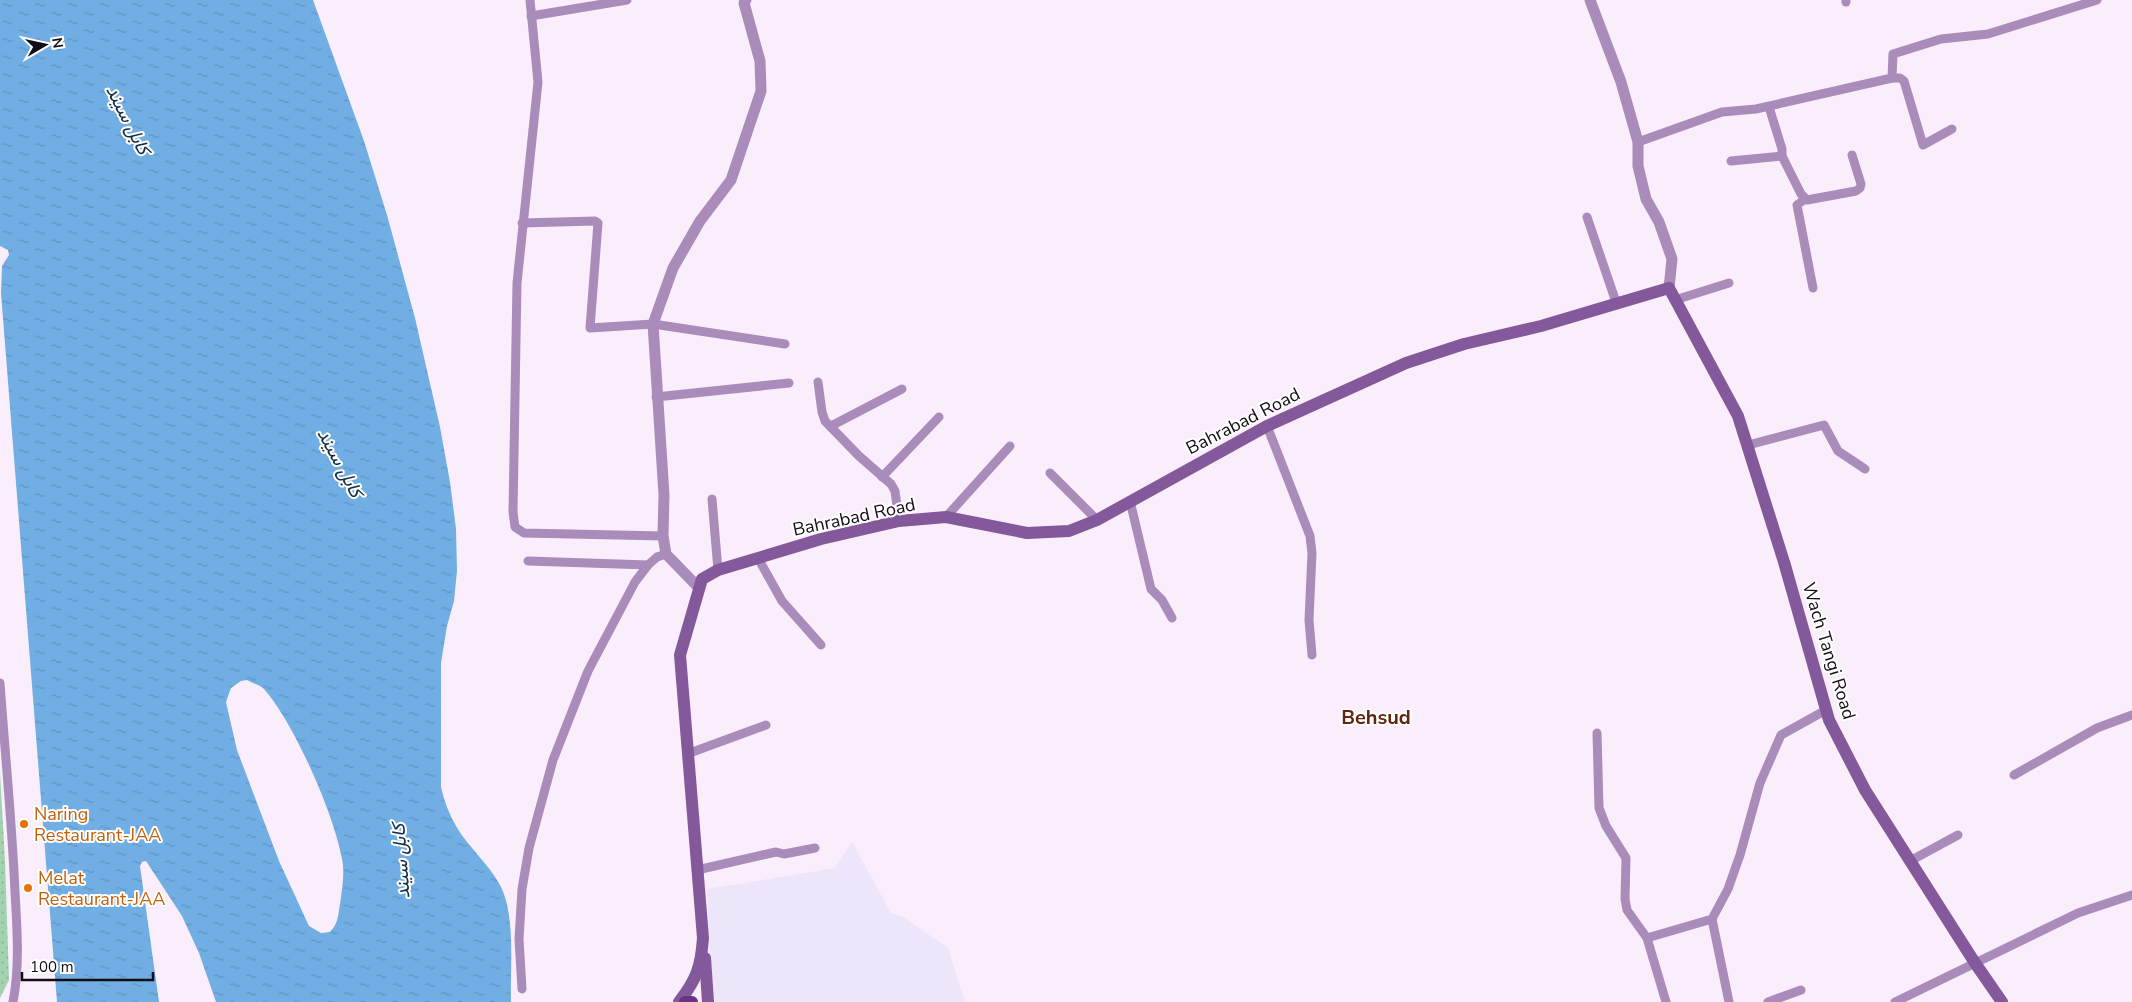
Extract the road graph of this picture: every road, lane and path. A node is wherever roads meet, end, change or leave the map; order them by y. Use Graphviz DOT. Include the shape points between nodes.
graph roads {
  1 [pos="530,0"];
  2 [pos="627,0"];
  3 [pos="746,0"];
  4 [pos="1590,0"];
  5 [pos="2097,0"];
  6 [pos="531,16"];
  7 [pos="1892,78"];
  8 [pos="1769,107"];
  9 [pos="1952,129"];
  10 [pos="1638,142"];
  11 [pos="1852,155"];
  12 [pos="1782,156"];
  13 [pos="1731,161"];
  14 [pos="1805,199"];
  15 [pos="1587,217"];
  16 [pos="522,223"];
  17 [pos="1729,284"];
  18 [pos="1813,288"];
  19 [pos="1672,294"];
  20 [pos="1616,302"];
  21 [pos="654,324"];
  22 [pos="785,344"];
  23 [pos="818,382"];
  24 [pos="789,383"];
  25 [pos="902,389"];
  26 [pos="656,397"];
  27 [pos="939,417"];
  28 [pos="831,426"];
  29 [pos="1267,426"];
  30 [pos="1748,445"];
  31 [pos="1010,446"];
  32 [pos="1865,469"];
  33 [pos="1050,473"];
  34 [pos="882,477"];
  35 [pos="712,499"];
  36 [pos="1130,501"];
  37 [pos="946,517"];
  38 [pos="1097,520"];
  39 [pos="899,521"];
  40 [pos="663,536"];
  41 [pos="666,554"];
  42 [pos="758,558"];
  43 [pos="528,561"];
  44 [pos="648,565"];
  45 [pos="718,570"];
  46 [pos="698,588"];
  47 [pos="1172,618"];
  48 [pos="821,645"];
  49 [pos="1312,655"];
  50 [pos="0,683"];
  51 [pos="1826,710"];
  52 [pos="2132,716"];
  53 [pos="766,725"];
  54 [pos="1597,733"];
  55 [pos="687,754"];
  56 [pos="2014,775"];
  57 [pos="1958,836"];
  58 [pos="815,848"];
  59 [pos="1910,861"];
  60 [pos="697,870"];
  61 [pos="2132,895"];
  62 [pos="1712,919"];
  63 [pos="703,938"];
  64 [pos="1647,938"];
  65 [pos="1975,963"];
  66 [pos="522,989"];
  67 [pos="1801,990"];
  68 [pos="13,1002"];
  69 [pos="680,1002"];
  70 [pos="685,1002"];
  71 [pos="692,1002"];
  72 [pos="708,1002"];
  73 [pos="1666,1002"];
  74 [pos="1729,1002"];
  75 [pos="1768,1002"];
  76 [pos="1894,1002"];
  77 [pos="2002,1002"];
  1 -- 6 [label="street"];
  2 -- 6 [label="street"];
  3 -- 21 [label="street" via="744,3 760,61 761,91 731,180 700,221 673,268"];
  4 -- 10 [label="street" via="1621,82"];
  5 -- 7 [label="street" via="1988,34 1941,39 1893,54"];
  6 -- 16 [label="street" via="538,82"];
  7 -- 8 [label="street"];
  7 -- 9 [label="street" via="1904,81 1923,145"];
  8 -- 10 [label="street" via="1722,112"];
  8 -- 12 [label="street"];
  10 -- 19 [label="street" via="1638,166 1646,199 1672,259"];
  11 -- 14 [label="street" via="1860,188"];
  12 -- 13 [label="street"];
  12 -- 14 [label="street"];
  14 -- 18 [label="street" via="1797,205"];
  15 -- 20 [label="street"];
  16 -- 21 [label="street" via="598,223 590,328"];
  16 -- 40 [label="street" via="517,303 515,527 524,533"];
  17 -- 19 [label="street"];
  19 -- 20 [label="main road, Bahrabad Road"];
  19 -- 30 [label="main road, Wach Tangi Road" via="1738,416"];
  20 -- 29 [label="main road, Bahrabad Road" via="1422,357"];
  21 -- 22 [label="street"];
  21 -- 26 [label="street"];
  23 -- 28 [label="street" via="822,412"];
  24 -- 26 [label="street"];
  25 -- 28 [label="street"];
  26 -- 40 [label="street" via="664,496"];
  27 -- 34 [label="street"];
  28 -- 34 [label="street"];
  29 -- 36 [label="main road, Bahrabad Road"];
  29 -- 49 [label="street" via="1310,536"];
  30 -- 32 [label="street" via="1824,425 1838,451"];
  30 -- 51 [label="main road, Wach Tangi Road"];
  31 -- 37 [label="street"];
  33 -- 38 [label="street"];
  34 -- 39 [label="street" via="895,491"];
  35 -- 45 [label="street"];
  36 -- 38 [label="main road, Bahrabad Road"];
  36 -- 47 [label="street" via="1151,589"];
  37 -- 38 [label="main road, Bahrabad Road" via="1027,533 1069,531"];
  37 -- 39 [label="main road, Bahrabad Road"];
  39 -- 42 [label="main road, Bahrabad Road"];
  40 -- 41 [label="street"];
  41 -- 44 [label="street"];
  41 -- 46 [label="street"];
  42 -- 45 [label="main road, Bahrabad Road"];
  42 -- 48 [label="street" via="782,601"];
  43 -- 44 [label="street"];
  44 -- 66 [label="street" via="635,582 588,671 553,760 529,848 522,889 519,939"];
  45 -- 46 [label="main road, Bahrabad Road" via="702,579"];
  46 -- 55 [label="main road" via="680,655"];
  50 -- 68 [label="street" via="17,931 17,983"];
  51 -- 59 [label="main road, Wach Tangi Road" via="1828,720 1865,790"];
  51 -- 62 [label="street" via="1781,735 1760,782 1728,889"];
  52 -- 56 [label="street" via="2097,728"];
  53 -- 55 [label="street"];
  54 -- 64 [label="street" via="1599,808 1626,858 1627,910"];
  55 -- 60 [label="main road"];
  57 -- 59 [label="street"];
  58 -- 60 [label="street" via="784,854 776,852"];
  59 -- 65 [label="main road, Wach Tangi Road"];
  60 -- 63 [label="main road"];
  61 -- 65 [label="street" via="2078,913"];
  62 -- 64 [label="street"];
  62 -- 74 [label="street"];
  63 -- 69 [label="main road" via="696,978"];
  63 -- 72 [label="main road"];
  64 -- 73 [label="street"];
  65 -- 76 [label="street"];
  65 -- 77 [label="main road, Wach Tangi Road"];
  67 -- 75 [label="street"];
  70 -- 71 [label="main road"];
}
